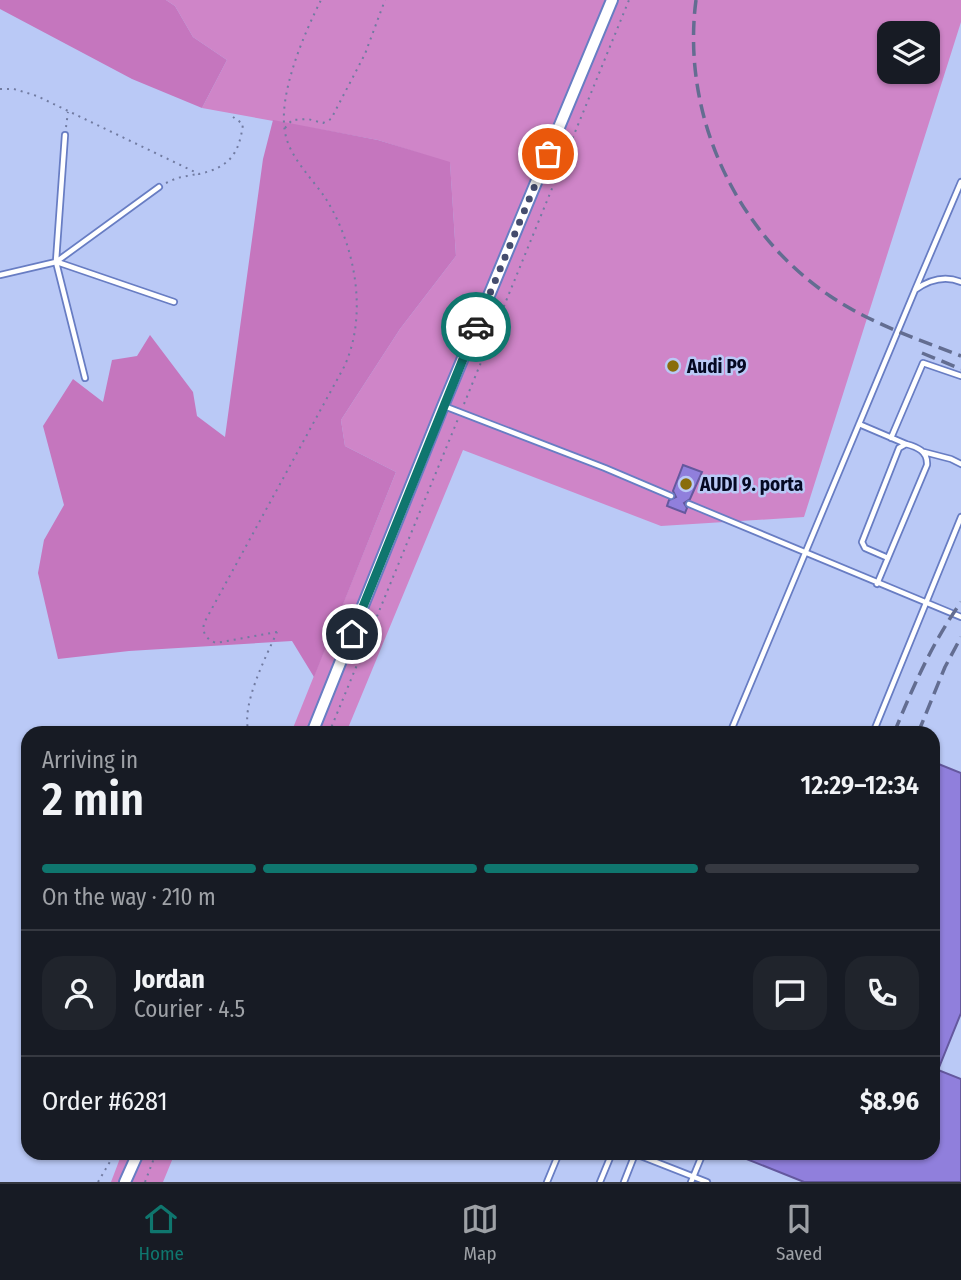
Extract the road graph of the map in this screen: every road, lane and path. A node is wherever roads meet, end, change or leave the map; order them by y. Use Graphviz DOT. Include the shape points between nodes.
graph roads {
  1 [pos="321,0"];
  2 [pos="385,0"];
  3 [pos="611,0"];
  4 [pos="629,0"];
  5 [pos="0,89"];
  6 [pos="68,110"];
  7 [pos="233,117"];
  8 [pos="284,129"];
  9 [pos="65,135"];
  10 [pos="200,174"];
  11 [pos="961,182"];
  12 [pos="159,187"];
  13 [pos="56,262"];
  14 [pos="0,275"];
  15 [pos="961,282"];
  16 [pos="915,290"];
  17 [pos="174,302"];
  18 [pos="961,376"];
  19 [pos="85,378"];
  20 [pos="443,406"];
  21 [pos="460,413"];
  22 [pos="859,424"];
  23 [pos="891,438"];
  24 [pos="906,444"];
  25 [pos="923,452"];
  26 [pos="961,464"];
  27 [pos="671,496"];
  28 [pos="689,504"];
  29 [pos="961,517"];
  30 [pos="804,552"];
  31 [pos="888,558"];
  32 [pos="877,584"];
  33 [pos="925,603"];
  34 [pos="961,618"];
  35 [pos="248,726"];
  36 [pos="315,726"];
  37 [pos="332,726"];
  38 [pos="733,726"];
  39 [pos="876,726"];
  40 [pos="111,1160"];
  41 [pos="135,1160"];
  42 [pos="153,1160"];
  43 [pos="556,1160"];
  44 [pos="609,1160"];
  45 [pos="632,1160"];
  46 [pos="648,1160"];
  47 [pos="700,1160"];
  48 [pos="692,1179"];
  49 [pos="99,1182"];
  50 [pos="125,1182"];
  51 [pos="145,1182"];
  52 [pos="547,1182"];
  53 [pos="600,1182"];
  54 [pos="624,1182"];
  55 [pos="707,1182"];
  1 -- 8 [label="path" via="292,76"];
  2 -- 8 [label="path" via="365,54 331,119 323,123 292,120"];
  3 -- 20 [label="street"];
  4 -- 21 [label="path"];
  5 -- 6 [label="path" via="37,96"];
  6 -- 9 [label="path"];
  6 -- 10 [label="path"];
  7 -- 10 [label="path" via="243,124 233,158"];
  8 -- 35 [label="path" via="292,152 327,201 344,237 357,318 344,367 204,623 205,636 216,643 277,632 250,700"];
  9 -- 13 [label="lane"];
  10 -- 12 [label="path"];
  11 -- 16 [label="lane"];
  12 -- 13 [label="lane"];
  13 -- 14 [label="lane"];
  13 -- 17 [label="lane"];
  13 -- 19 [label="lane"];
  15 -- 16 [label="lane" via="937,279"];
  16 -- 22 [label="lane"];
  18 -- 23 [label="lane" via="923,363"];
  20 -- 21 [label="lane"];
  20 -- 36 [label="street"];
  21 -- 27 [label="lane"];
  21 -- 37 [label="path"];
  22 -- 23 [label="lane"];
  22 -- 30 [label="lane"];
  23 -- 24 [label="lane"];
  24 -- 25 [label="lane"];
  24 -- 31 [label="lane" via="899,448 862,542 865,548"];
  25 -- 26 [label="lane"];
  25 -- 31 [label="lane" via="927,464"];
  28 -- 30 [label="lane"];
  29 -- 33 [label="lane"];
  30 -- 32 [label="lane"];
  30 -- 38 [label="lane"];
  31 -- 32 [label="lane"];
  32 -- 33 [label="lane"];
  33 -- 34 [label="lane"];
  33 -- 39 [label="lane"];
  40 -- 49 [label="path"];
  41 -- 50 [label="street"];
  42 -- 51 [label="path"];
  43 -- 52 [label="lane"];
  44 -- 53 [label="lane"];
  45 -- 54 [label="lane"];
  46 -- 48 [label="lane"];
  47 -- 48 [label="lane"];
  48 -- 55 [label="lane"];
}
